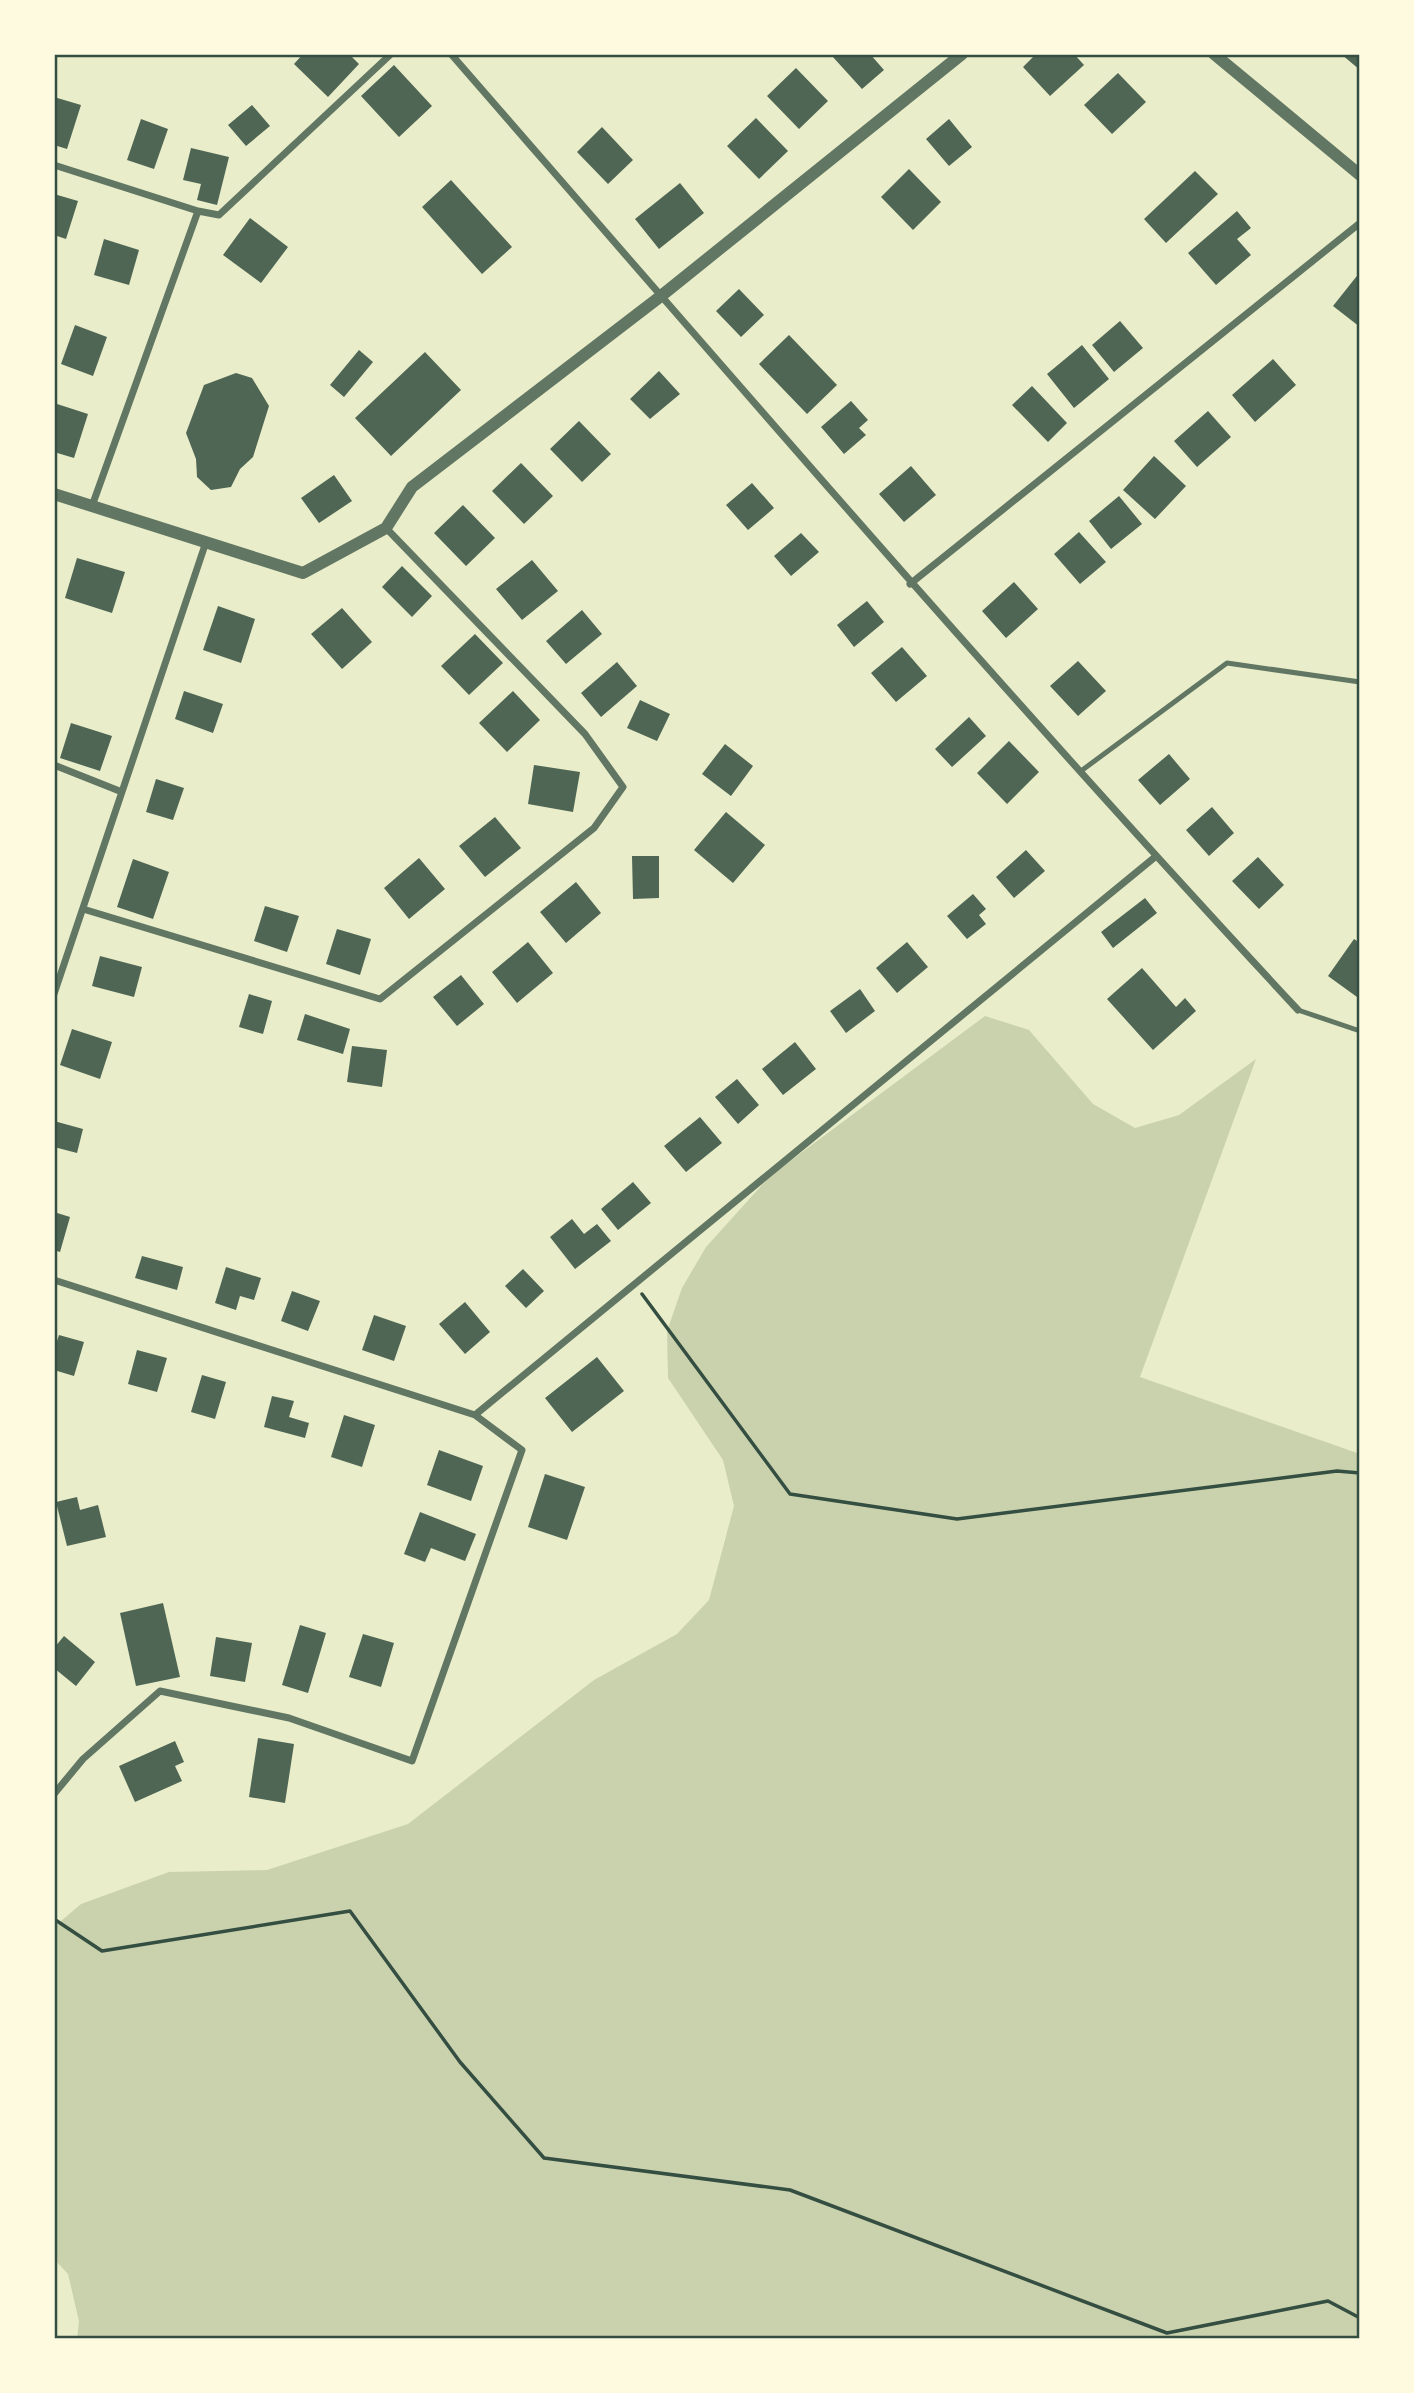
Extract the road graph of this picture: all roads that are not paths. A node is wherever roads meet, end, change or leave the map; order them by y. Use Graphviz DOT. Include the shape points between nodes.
graph roads {
  1 [pos="391,54"];
  2 [pos="451,54"];
  3 [pos="962,54"];
  4 [pos="1214,54"];
  5 [pos="54,165"];
  6 [pos="1360,175"];
  7 [pos="198,211"];
  8 [pos="1360,223"];
  9 [pos="661,296"];
  10 [pos="54,494"];
  11 [pos="92,506"];
  12 [pos="386,528"];
  13 [pos="206,542"];
  14 [pos="910,584"];
  15 [pos="1360,682"];
  16 [pos="54,765"];
  17 [pos="1081,771"];
  18 [pos="122,792"];
  19 [pos="1155,857"];
  20 [pos="83,909"];
  21 [pos="54,994"];
  22 [pos="1298,1010"];
  23 [pos="1360,1031"];
  24 [pos="54,1280"];
  25 [pos="475,1415"];
  26 [pos="54,1794"];
  1 -- 7 [label="street" via="219,215"];
  2 -- 9 [label="street"];
  3 -- 9 [label="street"];
  4 -- 6 [label="street"];
  5 -- 7 [label="street"];
  7 -- 11 [label="street"];
  8 -- 14 [label="street"];
  9 -- 12 [label="street" via="412,487"];
  9 -- 14 [label="street"];
  10 -- 11 [label="street"];
  11 -- 13 [label="street"];
  12 -- 13 [label="street" via="303,573"];
  12 -- 20 [label="street" via="585,734 624,786 594,828 380,999"];
  13 -- 18 [label="street"];
  14 -- 17 [label="street"];
  15 -- 17 [label="lane" via="1227,663"];
  16 -- 18 [label="street"];
  17 -- 19 [label="street"];
  18 -- 20 [label="street"];
  19 -- 22 [label="street"];
  19 -- 25 [label="street"];
  20 -- 21 [label="street"];
  22 -- 23 [label="lane"];
  24 -- 25 [label="street"];
  25 -- 26 [label="street" via="522,1450 412,1762 289,1718 160,1691 83,1759"];
}
